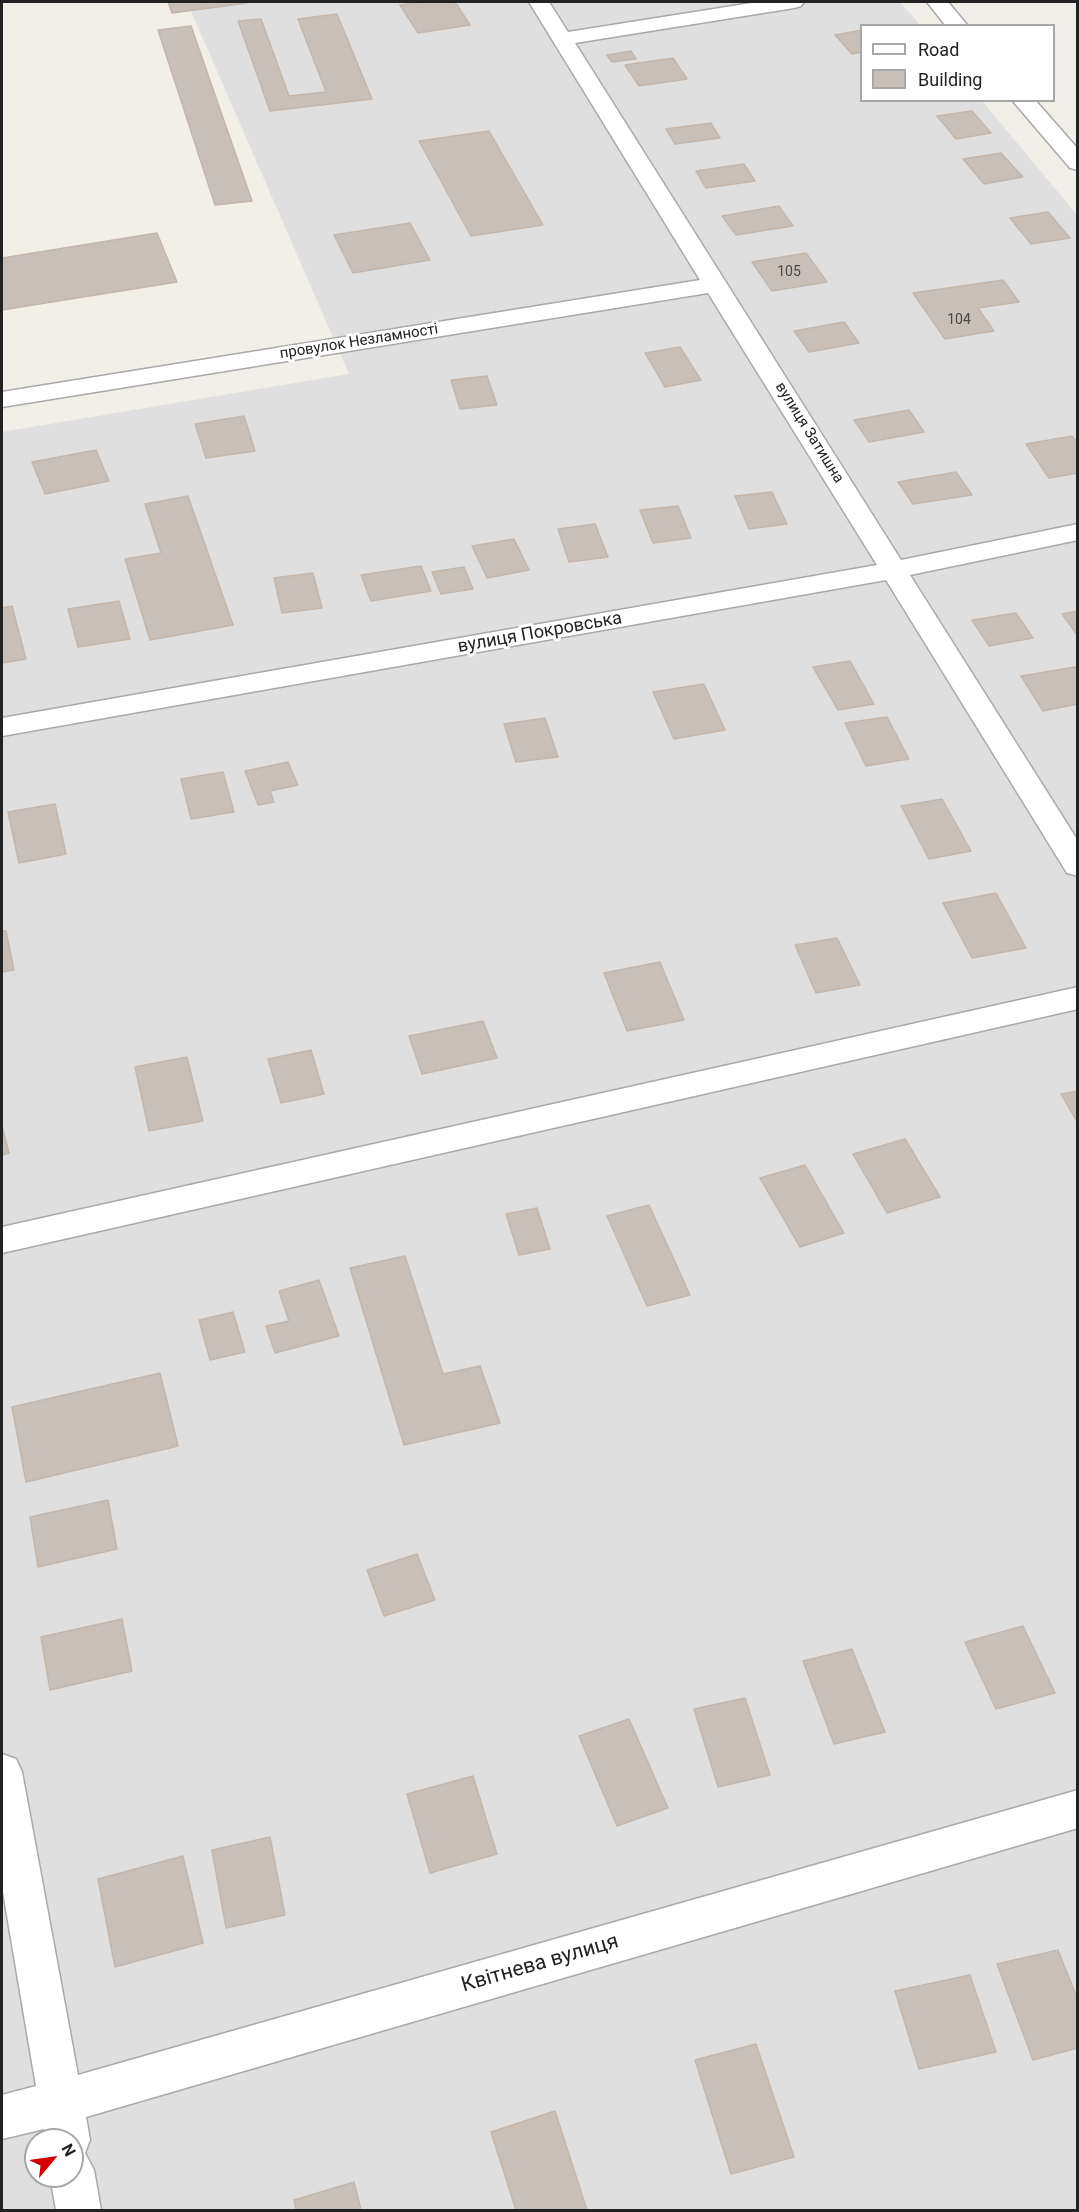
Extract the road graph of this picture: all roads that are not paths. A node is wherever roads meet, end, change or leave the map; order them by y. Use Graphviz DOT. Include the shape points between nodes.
graph roads {
  1 [pos="539,2"];
  2 [pos="794,2"];
  3 [pos="937,2"];
  4 [pos="956,24"];
  5 [pos="562,39"];
  6 [pos="1025,102"];
  7 [pos="1077,163"];
  8 [pos="717,284"];
  9 [pos="2,400"];
  10 [pos="1077,532"];
  11 [pos="894,570"];
  12 [pos="2,727"];
  13 [pos="1077,867"];
  14 [pos="1077,998"];
  15 [pos="2,1240"];
  16 [pos="2,1772"];
  17 [pos="1077,1809"];
  18 [pos="2,2117"];
  19 [pos="65,2121"];
  20 [pos="75,2188"];
  21 [pos="78,2211"];
  1 -- 5 [label="street, вулиця Затишна"];
  2 -- 5 [label="street"];
  3 -- 4 [label="street"];
  5 -- 8 [label="street, вулиця Затишна"];
  6 -- 7 [label="street"];
  8 -- 9 [label="street, провулок Незламності"];
  8 -- 11 [label="street, вулиця Затишна"];
  10 -- 11 [label="street, вулиця Покровська"];
  11 -- 12 [label="street, вулиця Покровська"];
  11 -- 13 [label="street, вулиця Затишна"];
  14 -- 15 [label="street"];
  16 -- 19 [label="street"];
  17 -- 19 [label="street, Квітнева вулиця"];
  18 -- 19 [label="street, Квітнева вулиця"];
  20 -- 21 [label="street"];
}
